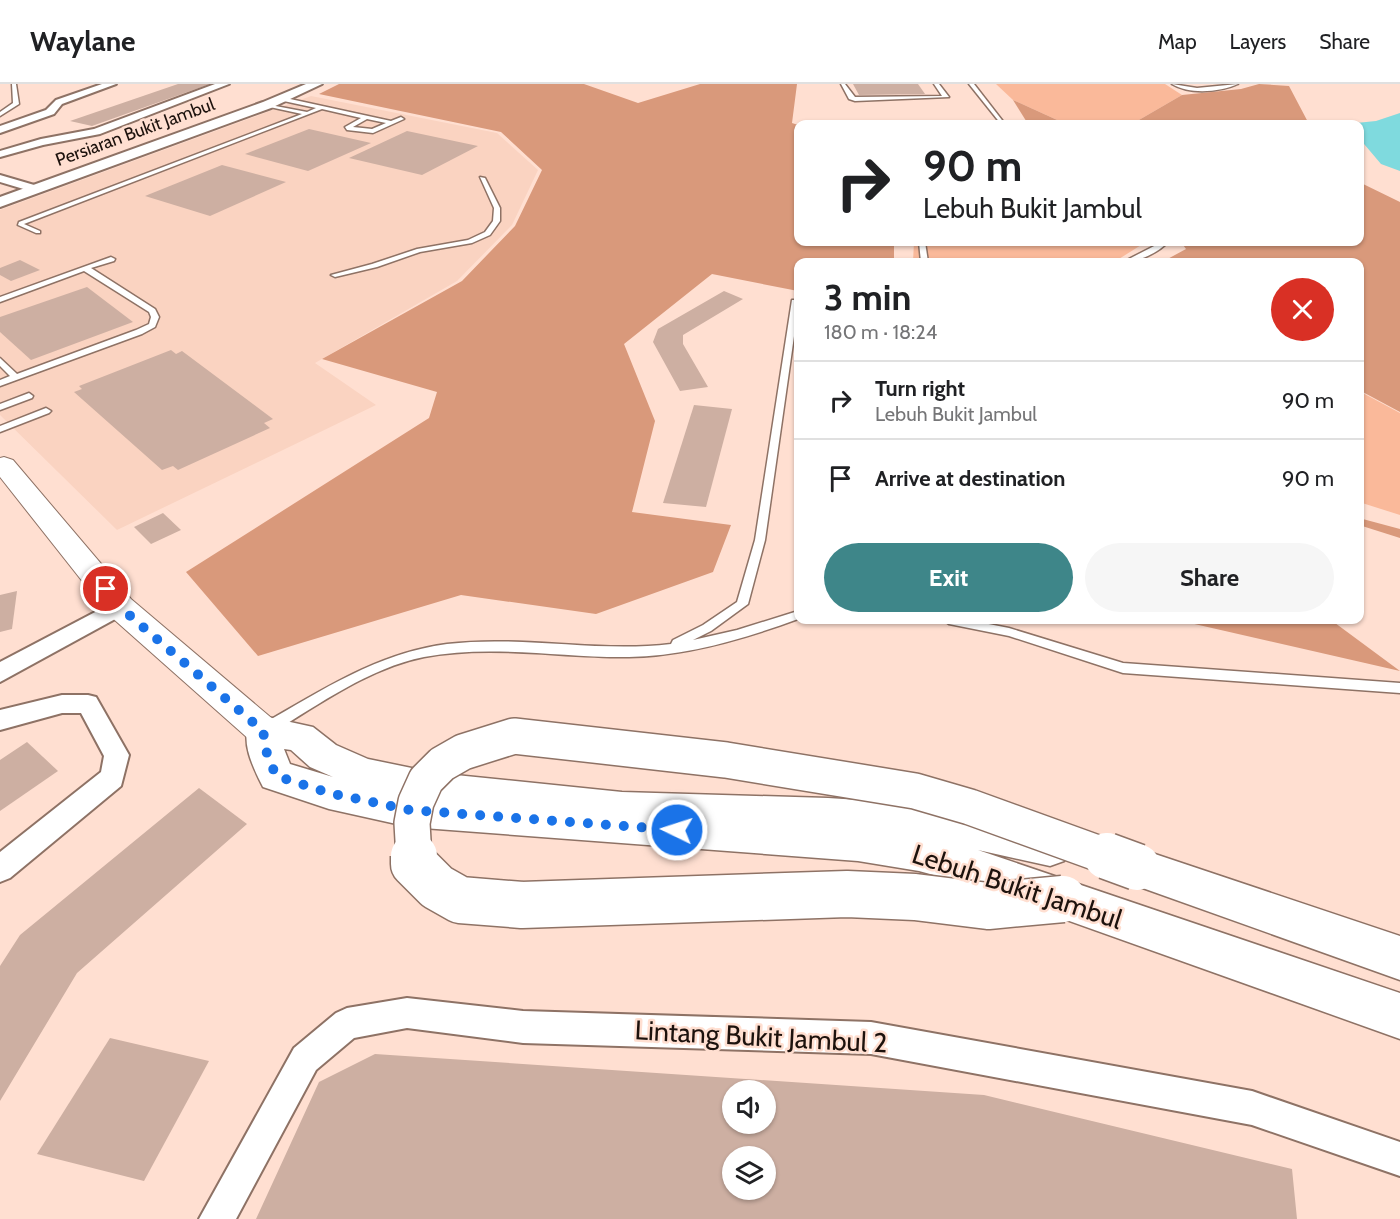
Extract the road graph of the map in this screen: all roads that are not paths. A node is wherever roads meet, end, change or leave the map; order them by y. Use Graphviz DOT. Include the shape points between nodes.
graph roads {
  1 [pos="14,84"];
  2 [pos="111,84"];
  3 [pos="224,84"];
  4 [pos="316,84"];
  5 [pos="843,84"];
  6 [pos="936,84"];
  7 [pos="971,84"];
  8 [pos="1174,84"];
  9 [pos="1236,84"];
  10 [pos="281,99"];
  11 [pos="267,105"];
  12 [pos="324,107"];
  13 [pos="0,114"];
  14 [pos="307,114"];
  15 [pos="365,117"];
  16 [pos="401,119"];
  17 [pos="1000,120"];
  18 [pos="392,123"];
  19 [pos="0,130"];
  20 [pos="27,136"];
  21 [pos="0,144"];
  22 [pos="19,148"];
  23 [pos="0,154"];
  24 [pos="75,175"];
  25 [pos="482,178"];
  26 [pos="8,186"];
  27 [pos="0,202"];
  28 [pos="38,232"];
  29 [pos="1161,246"];
  30 [pos="1136,258"];
  31 [pos="111,259"];
  32 [pos="85,268"];
  33 [pos="335,275"];
  34 [pos="0,300"];
  35 [pos="794,309"];
  36 [pos="0,361"];
  37 [pos="15,377"];
  38 [pos="0,383"];
  39 [pos="29,396"];
  40 [pos="0,407"];
  41 [pos="46,411"];
  42 [pos="0,429"];
  43 [pos="1,458"];
  44 [pos="120,607"];
  45 [pos="794,617"];
  46 [pos="969,624"];
  47 [pos="670,647"];
  48 [pos="0,673"];
  49 [pos="1400,688"];
  50 [pos="0,720"];
  51 [pos="263,731"];
  52 [pos="1137,867"];
  53 [pos="0,869"];
  54 [pos="1063,899"];
  55 [pos="1400,958"];
  56 [pos="1400,1016"];
  57 [pos="1400,1159"];
  58 [pos="218,1219"];
  1 -- 13 [label="lane" via="16,104"];
  2 -- 19 [label="street" via="59,102 50,112"];
  3 -- 22 [label="street" via="96,132"];
  4 -- 10 [label="street, Persiaran Bukit Jambul"];
  5 -- 6 [label="lane" via="852,99 946,97"];
  7 -- 17 [label="lane"];
  8 -- 9 [label="lane" via="1203,89"];
  10 -- 11 [label="street, Persiaran Bukit Jambul"];
  10 -- 12 [label="lane"];
  11 -- 14 [label="lane"];
  11 -- 24 [label="street, Persiaran Bukit Jambul"];
  12 -- 14 [label="lane"];
  12 -- 15 [label="lane"];
  14 -- 28 [label="lane" via="21,223"];
  15 -- 18 [label="lane"];
  15 -- 18 [label="lane" via="347,128 367,132"];
  16 -- 18 [label="lane"];
  19 -- 20 [label="street"];
  21 -- 22 [label="street"];
  22 -- 23 [label="street"];
  24 -- 26 [label="street"];
  24 -- 26 [label="street, Persiaran Bukit Jambul" via="37,189"];
  25 -- 33 [label="lane" via="497,204 498,218 492,230 450,246 422,249"];
  26 -- 27 [label="street, Persiaran Bukit Jambul"];
  29 -- 30 [label="lane"];
  31 -- 32 [label="lane"];
  32 -- 34 [label="lane"];
  32 -- 37 [label="lane" via="152,311 152,324"];
  35 -- 47 [label="lane" via="759,540 742,604"];
  36 -- 37 [label="lane"];
  37 -- 38 [label="lane"];
  39 -- 40 [label="lane"];
  41 -- 42 [label="lane"];
  43 -- 44 [label="main road"];
  44 -- 48 [label="street"];
  44 -- 51 [label="main road"];
  45 -- 47 [label="lane" via="767,627"];
  46 -- 49 [label="lane" via="1009,632 1123,668"];
  47 -- 51 [label="lane" via="632,652 464,647 422,653 368,670"];
  50 -- 53 [label="street" via="62,704 88,704 117,755 112,778"];
  51 -- 52 [label="main road, Lebuh Bukit Jambul" via="300,737 323,756 363,774 436,789 622,809 921,821"];
  51 -- 54 [label="main road, Lebuh Bukit Jambul" via="276,776 329,793 410,810 858,843 963,864"];
  52 -- 54 [label="main road, bridge" via="915,791 726,760 514,736 463,752 442,764 426,780 412,823 414,864 437,887 460,900 522,905 847,894 988,906"];
  52 -- 55 [label="main road, Lebuh Bukit Jambul"];
  54 -- 56 [label="main road, Lebuh Bukit Jambul"];
  57 -- 58 [label="street, Lintang Bukit Jambul 2" via="1252,1108 871,1038 524,1027 407,1013 346,1024 304,1059"];
}
